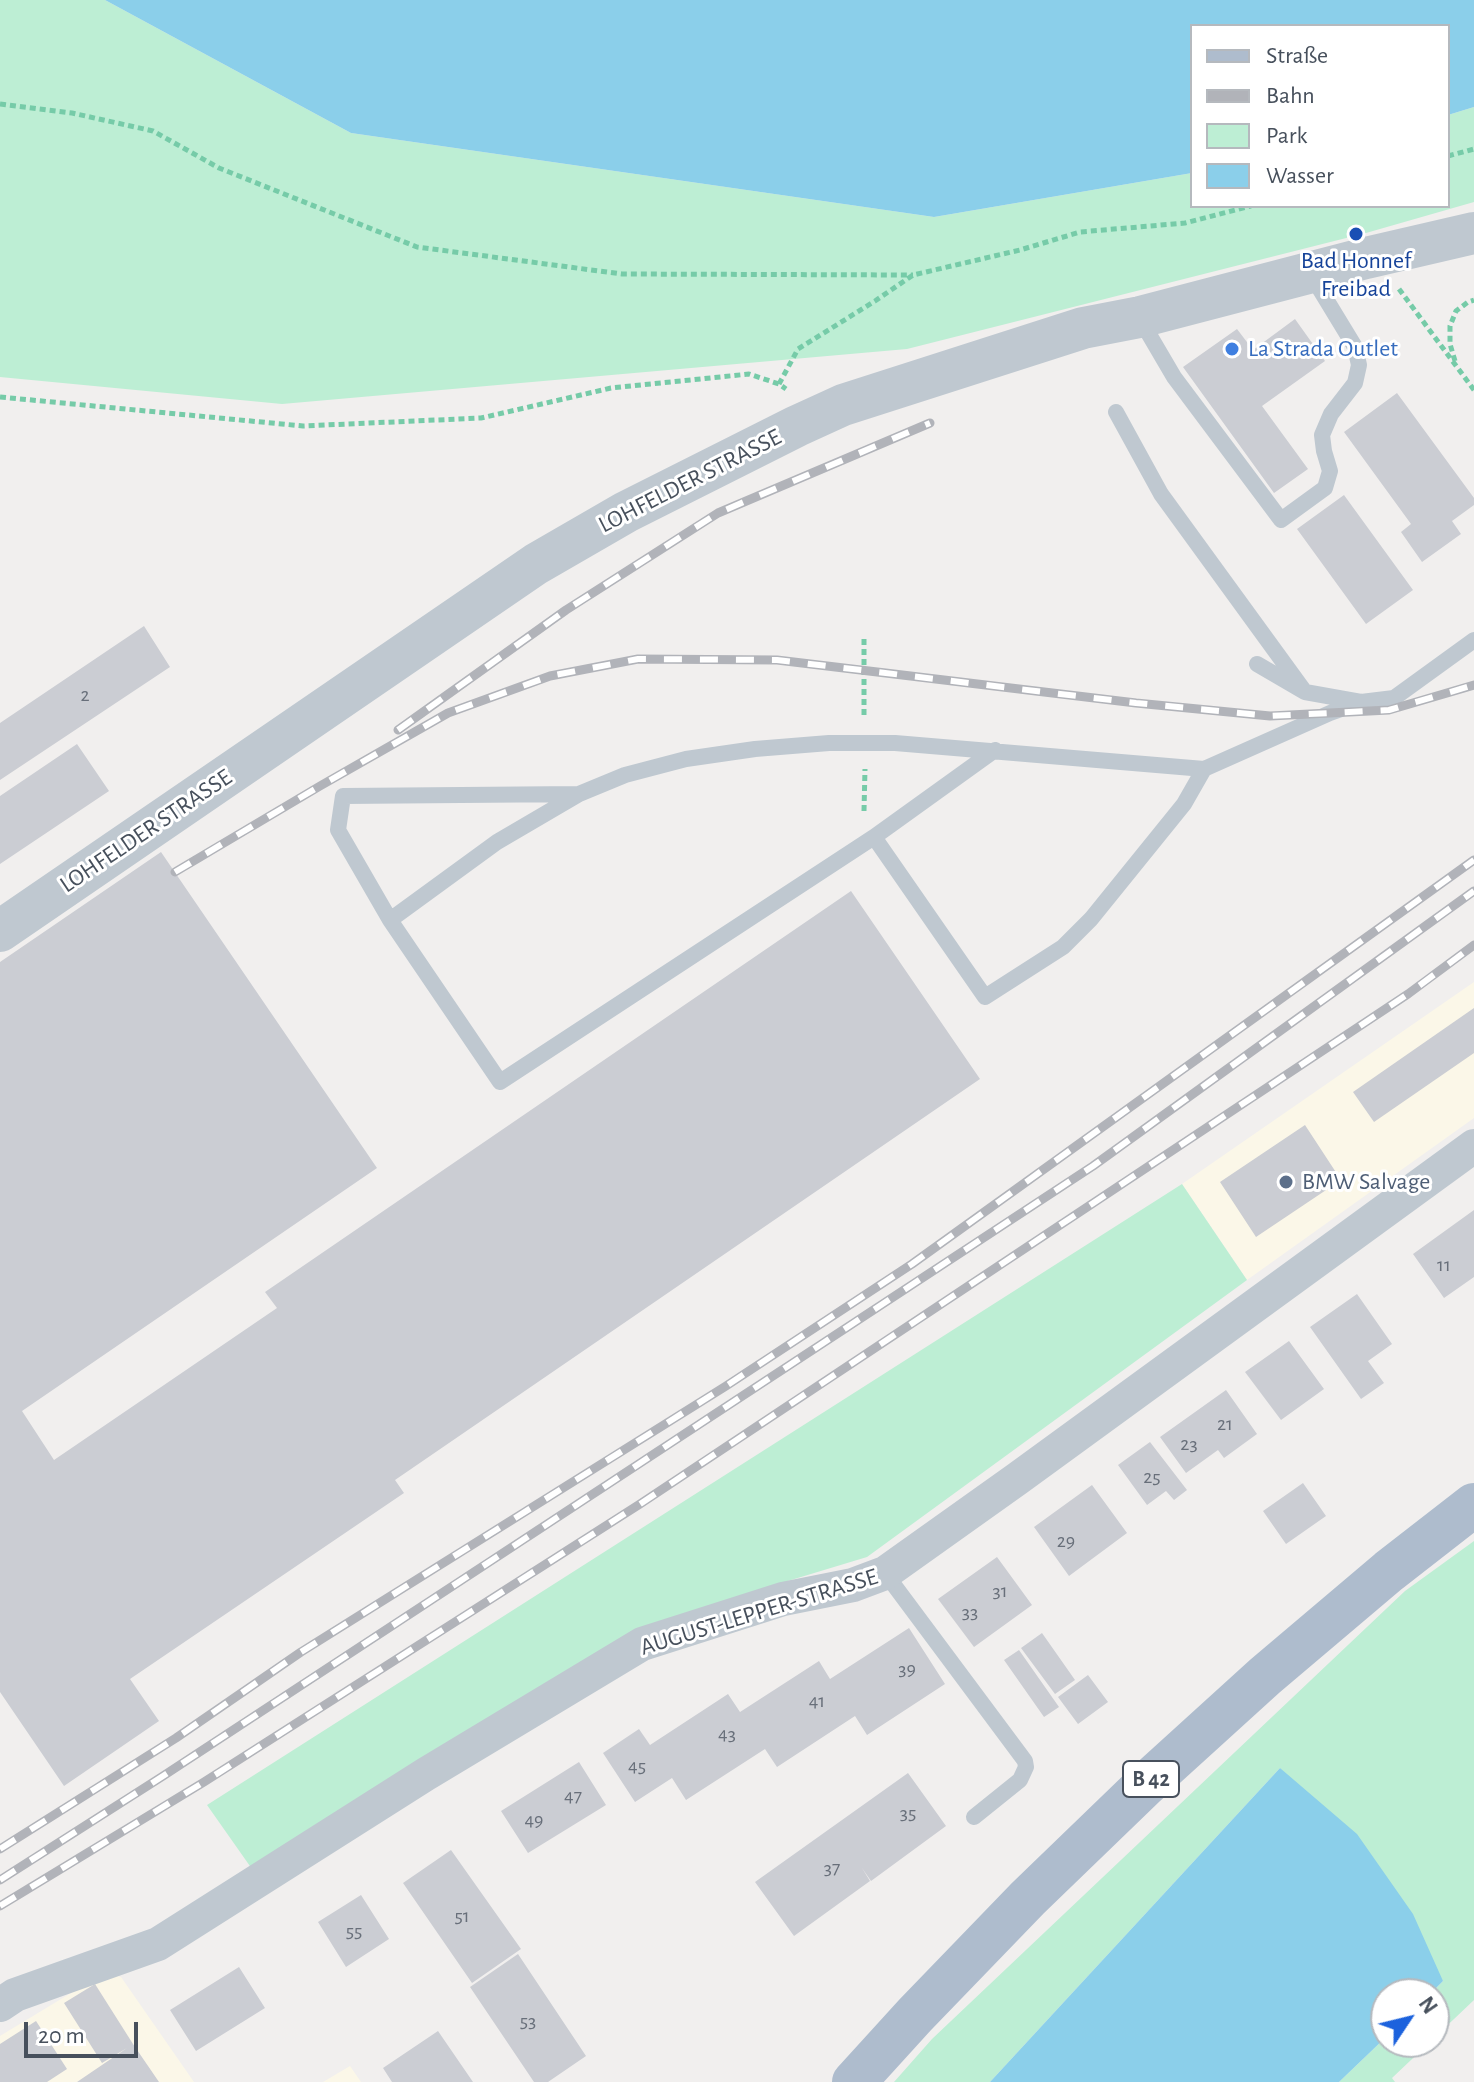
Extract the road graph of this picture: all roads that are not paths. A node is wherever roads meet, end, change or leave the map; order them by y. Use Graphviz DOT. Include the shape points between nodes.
graph roads {
  1 [pos="1474,233"];
  2 [pos="1310,273"];
  3 [pos="1140,317"];
  4 [pos="1116,412"];
  5 [pos="1474,640"];
  6 [pos="1257,664"];
  7 [pos="1305,692"];
  8 [pos="1361,702"];
  9 [pos="995,750"];
  10 [pos="1204,769"];
  11 [pos="579,794"];
  12 [pos="874,837"];
  13 [pos="390,920"];
  14 [pos="0,931"];
  15 [pos="1474,1146"];
  16 [pos="1474,1505"];
  17 [pos="885,1573"];
  18 [pos="974,1817"];
  19 [pos="0,2005"];
  20 [pos="854,2082"];
  1 -- 2 [label="street, LOHFELDER STRASSE"];
  2 -- 3 [label="street, LOHFELDER STRASSE"];
  2 -- 3 [label="lane" via="1355,347 1359,365 1355,383 1322,435 1330,471 1325,488 1281,520 1174,377"];
  3 -- 14 [label="street, LOHFELDER STRASSE" via="1083,328 843,405 626,512 536,564"];
  4 -- 7 [label="lane" via="1161,494"];
  5 -- 8 [label="lane" via="1394,698"];
  6 -- 7 [label="lane"];
  7 -- 8 [label="lane"];
  8 -- 10 [label="lane"];
  9 -- 10 [label="lane"];
  9 -- 11 [label="lane" via="895,743 755,749 686,759"];
  9 -- 12 [label="lane"];
  10 -- 12 [label="lane" via="1184,804 1091,919 1063,947 985,997"];
  11 -- 13 [label="lane" via="497,842"];
  11 -- 13 [label="lane" via="343,796 338,830"];
  12 -- 13 [label="lane" via="500,1082"];
  15 -- 17 [label="street, AUGUST-LEPPER-STRASSE"];
  16 -- 20 [label="main road, B 42" via="1265,1676 1145,1785 1028,1898"];
  17 -- 18 [label="lane" via="1025,1761 1020,1780"];
  17 -- 19 [label="street, AUGUST-LEPPER-STRASSE" via="642,1644 158,1944"];
}
